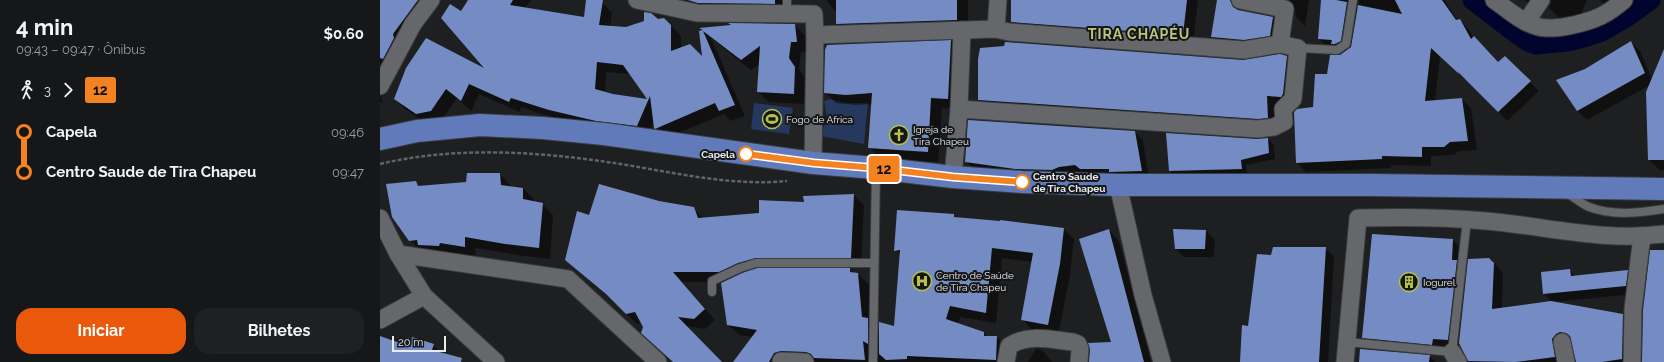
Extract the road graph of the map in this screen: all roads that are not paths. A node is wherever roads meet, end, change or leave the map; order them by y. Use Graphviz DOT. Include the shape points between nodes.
graph roads {
  1 [pos="431,0"];
  2 [pos="998,0"];
  3 [pos="1240,0"];
  4 [pos="1353,0"];
  5 [pos="1494,0"];
  6 [pos="1541,0"];
  7 [pos="1624,0"];
  8 [pos="644,1"];
  9 [pos="1287,4"];
  10 [pos="787,7"];
  11 [pos="815,7"];
  12 [pos="1526,22"];
  13 [pos="996,29"];
  14 [pos="962,30"];
  15 [pos="815,35"];
  16 [pos="1280,44"];
  17 [pos="1298,48"];
  18 [pos="380,86"];
  19 [pos="959,108"];
  20 [pos="380,139"];
  21 [pos="814,163"];
  22 [pos="876,168"];
  23 [pos="953,177"];
  24 [pos="1118,185"];
  25 [pos="1555,186"];
  26 [pos="1664,188"];
  27 [pos="1664,209"];
  28 [pos="380,218"];
  29 [pos="1467,220"];
  30 [pos="1664,234"];
  31 [pos="1642,236"];
  32 [pos="398,254"];
  33 [pos="874,263"];
  34 [pos="712,292"];
  35 [pos="424,296"];
  36 [pos="380,320"];
  37 [pos="1347,342"];
  38 [pos="1562,342"];
  39 [pos="1455,357"];
  40 [pos="782,360"];
  41 [pos="496,362"];
  42 [pos="658,362"];
  43 [pos="805,362"];
  44 [pos="873,362"];
  45 [pos="1006,362"];
  46 [pos="1080,362"];
  47 [pos="1162,362"];
  48 [pos="1345,362"];
  49 [pos="1566,362"];
  50 [pos="1632,362"];
  1 -- 18 [label="street" via="413,24"];
  2 -- 13 [label="street"];
  3 -- 9 [label="street"];
  4 -- 17 [label="lane" via="1346,44 1337,50"];
  5 -- 12 [label="street"];
  6 -- 12 [label="street"];
  7 -- 12 [label="street" via="1591,20 1555,28 1542,28"];
  8 -- 10 [label="street" via="697,13"];
  9 -- 16 [label="street"];
  10 -- 11 [label="street"];
  11 -- 15 [label="street"];
  13 -- 14 [label="street"];
  13 -- 16 [label="street" via="1171,46 1244,50"];
  14 -- 15 [label="street"];
  14 -- 19 [label="street"];
  15 -- 21 [label="street"];
  16 -- 17 [label="street"];
  17 -- 19 [label="street" via="1293,99 1283,109 1284,122 1274,127 1258,129"];
  19 -- 23 [label="street"];
  20 -- 21 [label="main road" via="417,131 480,125 543,128"];
  21 -- 22 [label="main road"];
  22 -- 23 [label="main road"];
  22 -- 33 [label="lane"];
  23 -- 24 [label="main road"];
  24 -- 25 [label="main road"];
  24 -- 47 [label="street" via="1143,295"];
  25 -- 26 [label="main road"];
  25 -- 27 [label="lane" via="1589,206 1609,212"];
  28 -- 32 [label="street"];
  29 -- 31 [label="street" via="1485,220 1597,235"];
  29 -- 37 [label="street" via="1358,218"];
  29 -- 39 [label="lane"];
  30 -- 31 [label="street"];
  31 -- 50 [label="street" via="1634,309"];
  32 -- 35 [label="street"];
  32 -- 42 [label="street" via="568,279"];
  33 -- 34 [label="lane" via="756,263 712,282"];
  33 -- 44 [label="lane"];
  35 -- 36 [label="street"];
  35 -- 41 [label="street"];
  37 -- 39 [label="lane"];
  37 -- 48 [label="street"];
  38 -- 49 [label="street"];
  40 -- 43 [label="street"];
  45 -- 46 [label="street" via="1009,346 1018,340 1029,338 1078,344"];
}
